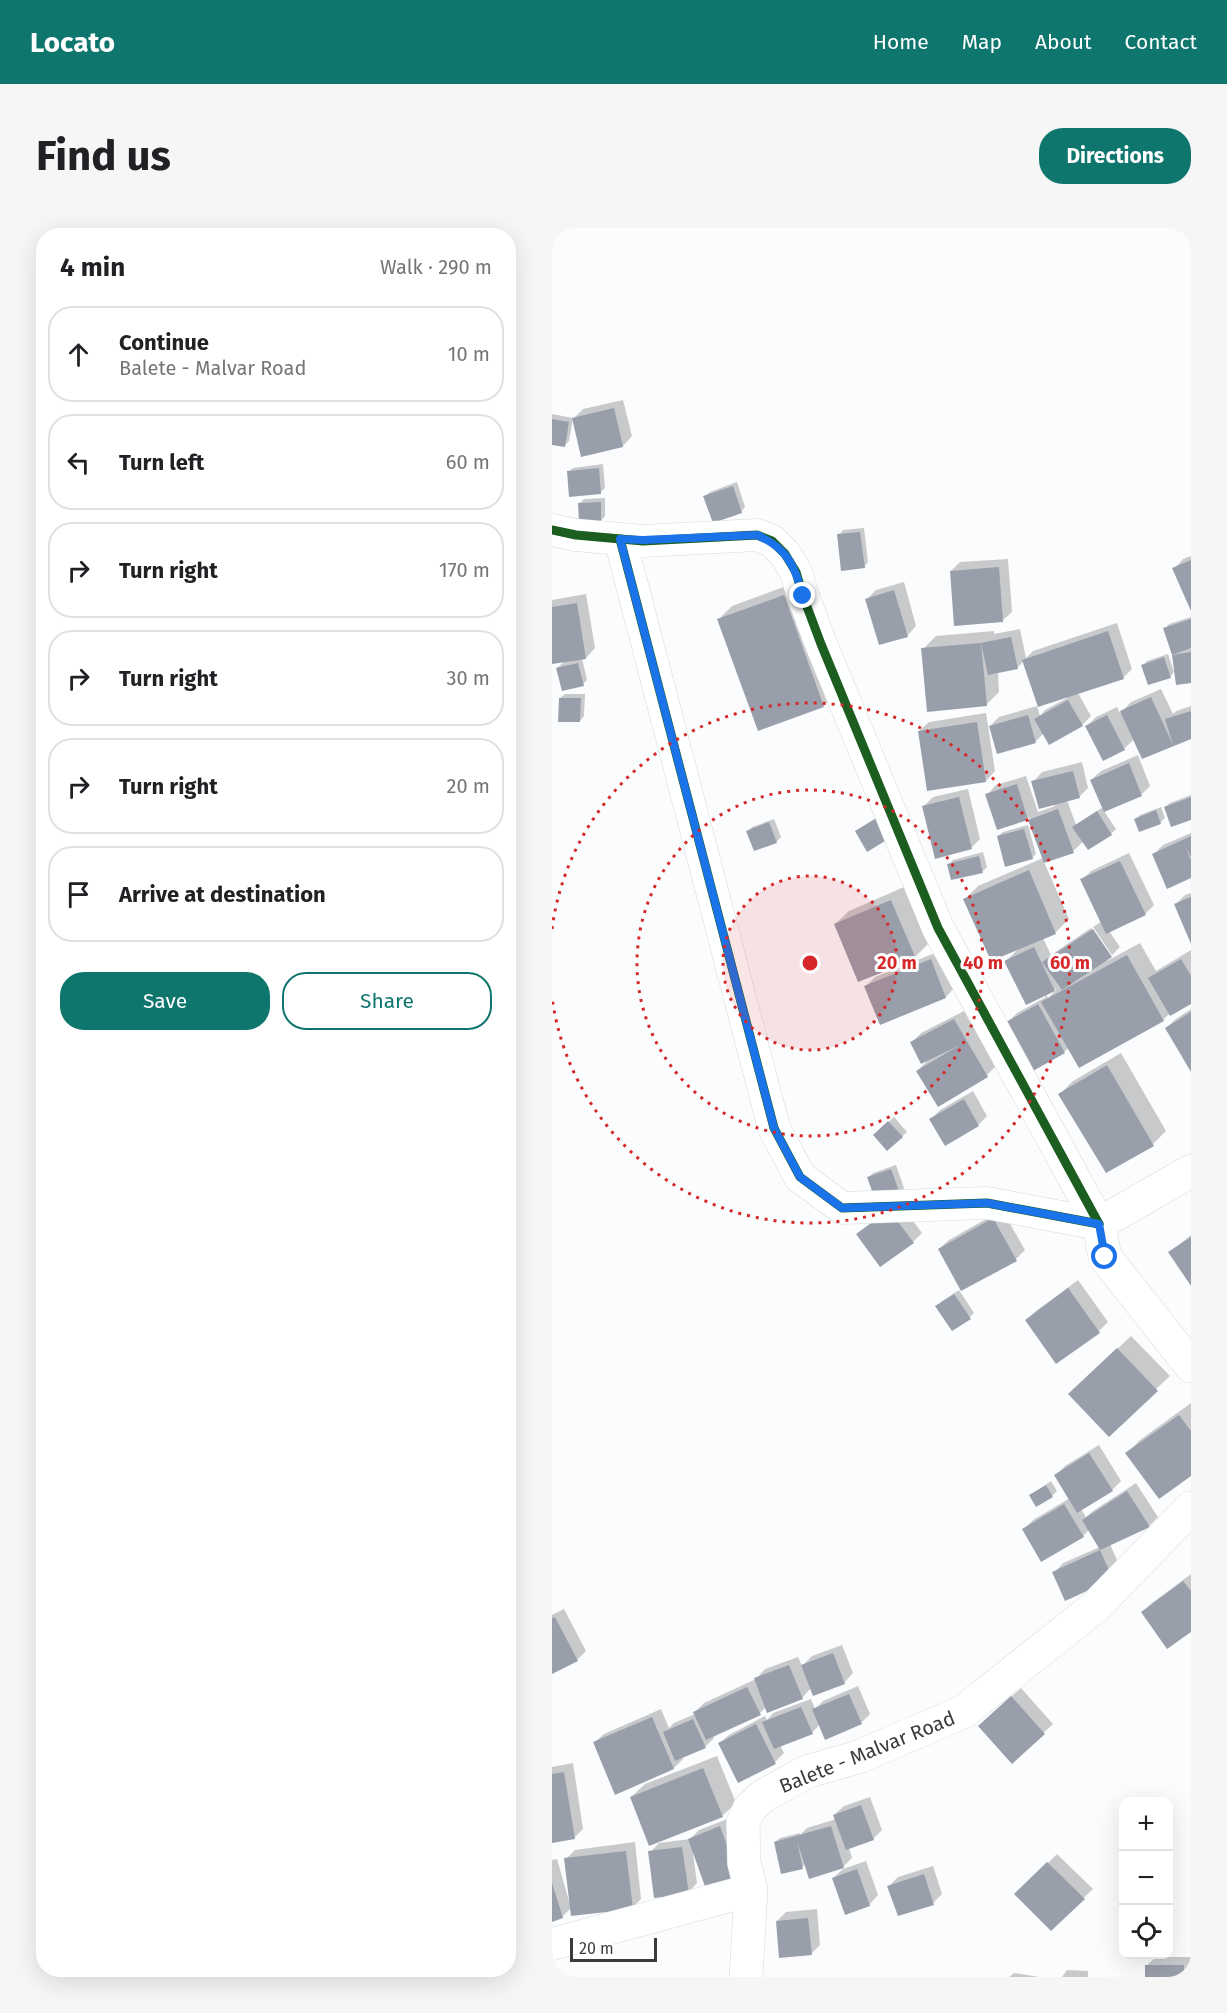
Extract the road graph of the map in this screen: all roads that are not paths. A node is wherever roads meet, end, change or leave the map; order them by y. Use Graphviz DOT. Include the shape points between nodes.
graph roads {
  1 [pos="552,530"];
  2 [pos="620,539"];
  3 [pos="1191,1171"];
  4 [pos="1099,1224"];
  5 [pos="1191,1366"];
  6 [pos="1191,1508"];
  7 [pos="751,1890"];
  8 [pos="552,1944"];
  9 [pos="746,1977"];
  1 -- 2 [label="street"];
  2 -- 4 [label="street" via="757,535 785,554 796,572 821,644 938,928"];
  2 -- 4 [label="street" via="774,1128 800,1177 842,1208 987,1203"];
  3 -- 4 [label="main road"];
  4 -- 5 [label="main road" via="1105,1257"];
  6 -- 7 [label="main road, Balete - Malvar Road" via="1095,1607 963,1712 861,1756 806,1772 763,1796 749,1809 743,1823 744,1863"];
  7 -- 8 [label="street"];
  7 -- 9 [label="main road, Balete - Malvar Road"];
}
